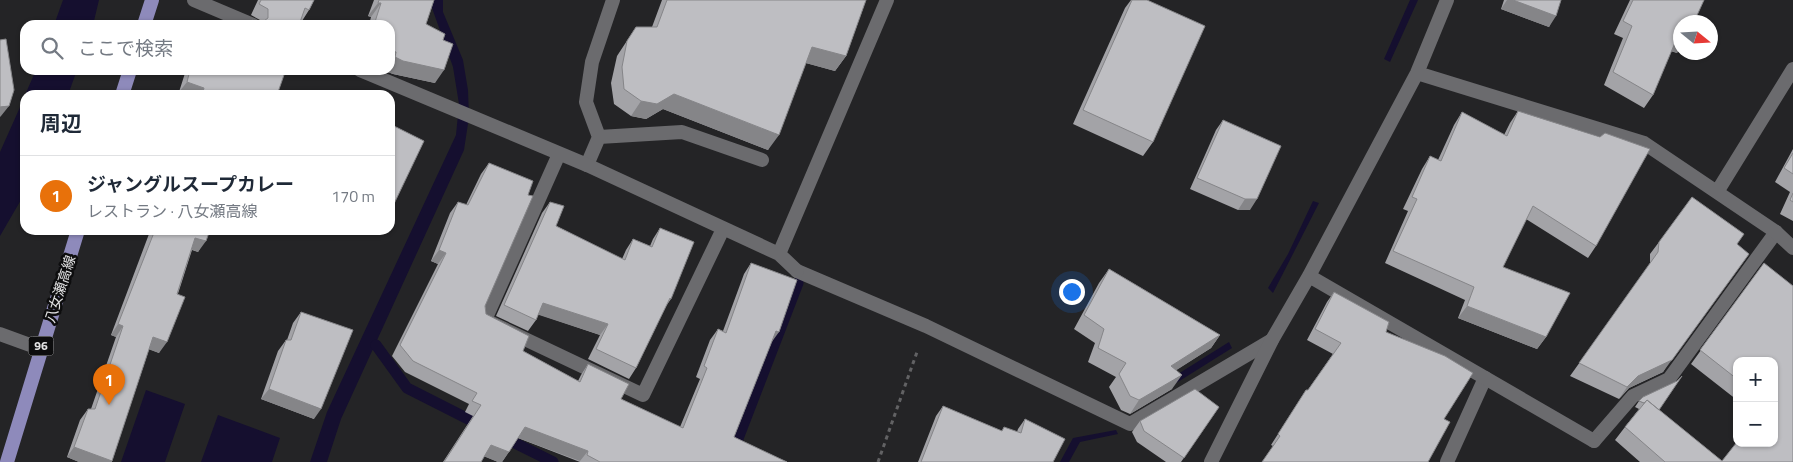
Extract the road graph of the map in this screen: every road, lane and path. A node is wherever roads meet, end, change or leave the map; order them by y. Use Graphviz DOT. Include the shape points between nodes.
graph roads {
  1 [pos="152,0"];
  2 [pos="194,0"];
  3 [pos="613,0"];
  4 [pos="887,0"];
  5 [pos="1447,0"];
  6 [pos="146,20"];
  7 [pos="241,20"];
  8 [pos="1793,69"];
  9 [pos="1417,73"];
  10 [pos="128,75"];
  11 [pos="372,75"];
  12 [pos="124,90"];
  13 [pos="599,137"];
  14 [pos="559,154"];
  15 [pos="762,160"];
  16 [pos="587,165"];
  17 [pos="1717,192"];
  18 [pos="723,228"];
  19 [pos="1776,232"];
  20 [pos="76,235"];
  21 [pos="1793,248"];
  22 [pos="779,254"];
  23 [pos="1309,276"];
  24 [pos="926,326"];
  25 [pos="0,334"];
  26 [pos="1272,340"];
  27 [pos="40,349"];
  28 [pos="1486,378"];
  29 [pos="6,462"];
  30 [pos="878,462"];
  31 [pos="1211,462"];
  32 [pos="1447,462"];
  1 -- 6 [label="main road"];
  2 -- 7 [label="street"];
  3 -- 13 [label="street" via="592,62 586,102"];
  4 -- 22 [label="street"];
  5 -- 9 [label="street"];
  8 -- 17 [label="street"];
  9 -- 17 [label="street" via="1644,143"];
  9 -- 23 [label="street"];
  10 -- 12 [label="main road"];
  11 -- 14 [label="street"];
  13 -- 15 [label="street" via="682,132"];
  13 -- 16 [label="street"];
  14 -- 16 [label="street"];
  14 -- 18 [label="street" via="485,320 643,395"];
  16 -- 18 [label="street"];
  17 -- 19 [label="street"];
  18 -- 22 [label="street"];
  19 -- 21 [label="street"];
  19 -- 28 [label="street" via="1669,379 1633,396 1594,441"];
  20 -- 27 [label="main road, 八女瀬高線 / 96"];
  22 -- 24 [label="street" via="797,271"];
  23 -- 26 [label="street"];
  23 -- 28 [label="street"];
  24 -- 26 [label="street" via="1130,424"];
  24 -- 30 [label="path"];
  25 -- 27 [label="street"];
  26 -- 31 [label="street"];
  27 -- 29 [label="main road, 八女瀬高線 / 96"];
  28 -- 32 [label="street"];
}
